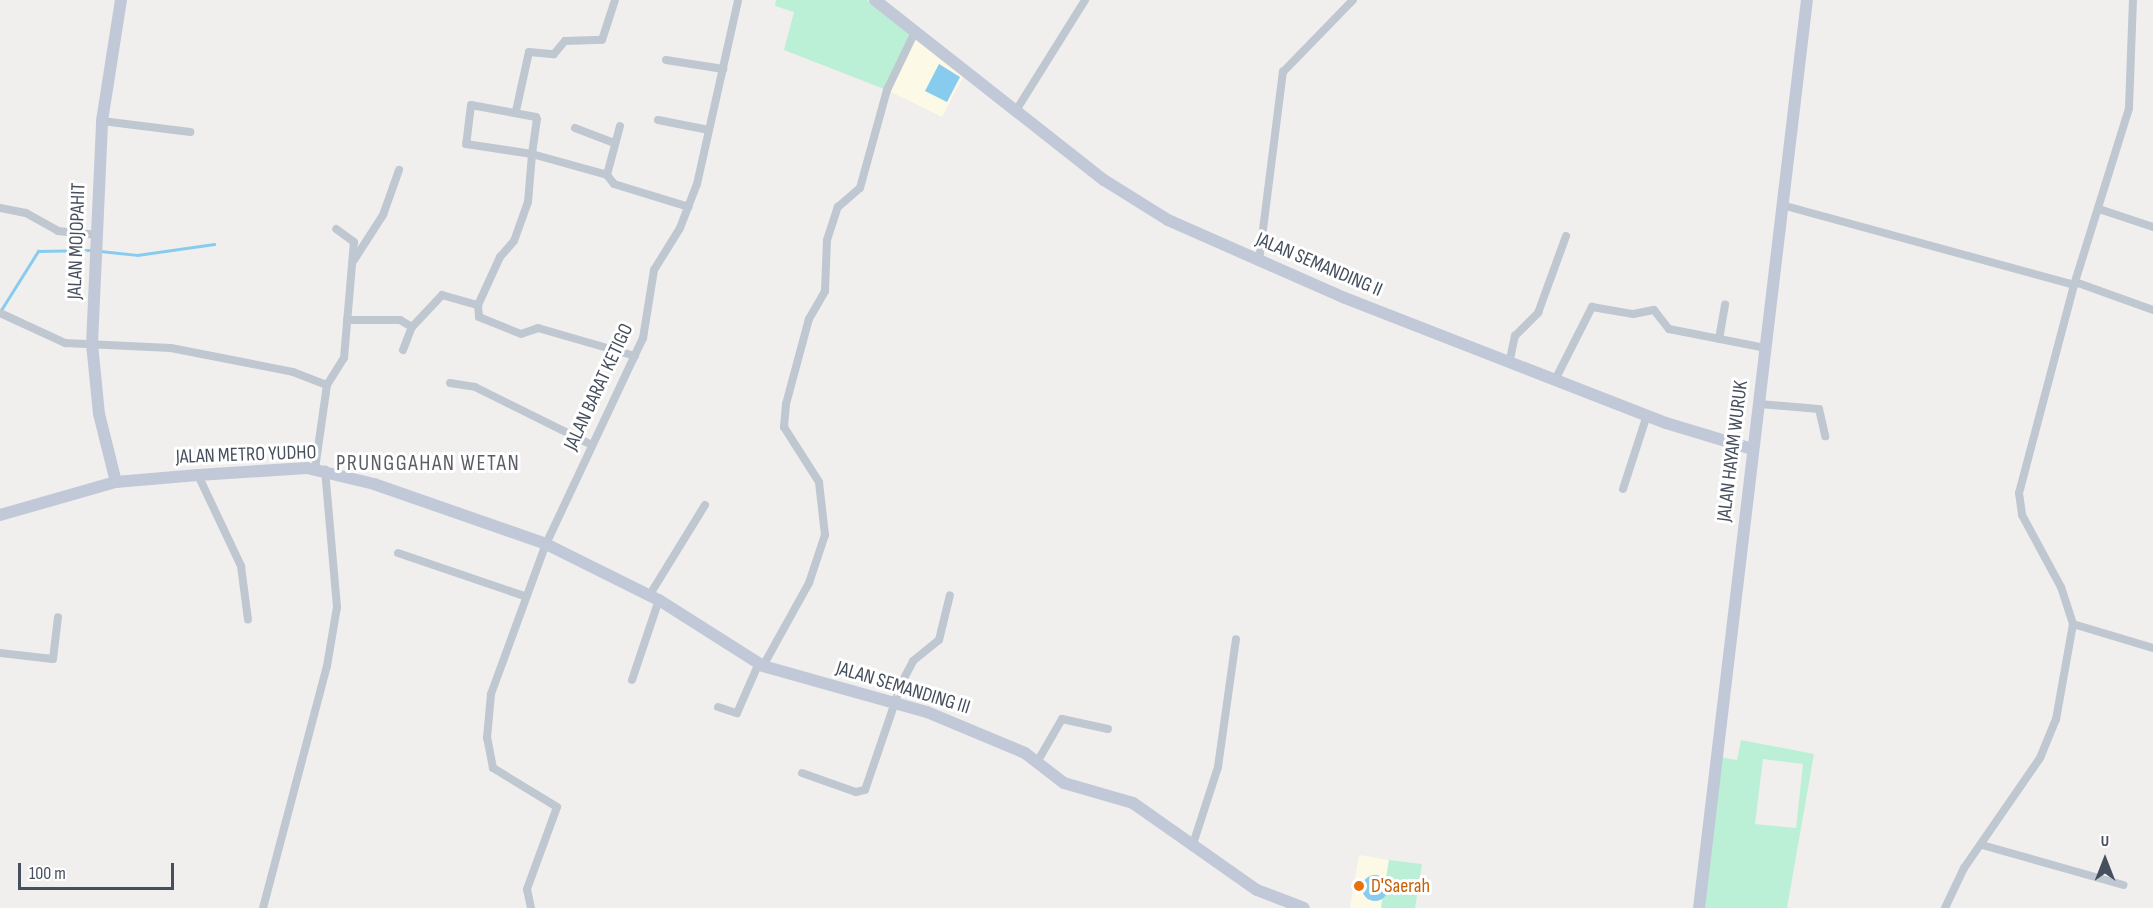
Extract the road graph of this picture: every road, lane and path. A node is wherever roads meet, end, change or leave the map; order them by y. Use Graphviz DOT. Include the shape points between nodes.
graph roads {
  1 [pos="121,0"];
  2 [pos="615,0"];
  3 [pos="738,0"];
  4 [pos="875,0"];
  5 [pos="1084,0"];
  6 [pos="1353,0"];
  7 [pos="1808,0"];
  8 [pos="2133,0"];
  9 [pos="914,34"];
  10 [pos="666,60"];
  11 [pos="723,69"];
  12 [pos="1017,109"];
  13 [pos="516,111"];
  14 [pos="658,120"];
  15 [pos="102,121"];
  16 [pos="620,126"];
  17 [pos="575,128"];
  18 [pos="709,130"];
  19 [pos="190,132"];
  20 [pos="614,143"];
  21 [pos="532,154"];
  22 [pos="399,170"];
  23 [pos="607,175"];
  24 [pos="1782,205"];
  25 [pos="689,207"];
  26 [pos="0,208"];
  27 [pos="2102,210"];
  28 [pos="2153,227"];
  29 [pos="336,230"];
  30 [pos="98,236"];
  31 [pos="1566,236"];
  32 [pos="1258,261"];
  33 [pos="352,263"];
  34 [pos="2076,284"];
  35 [pos="478,304"];
  36 [pos="1725,305"];
  37 [pos="2153,310"];
  38 [pos="0,313"];
  39 [pos="347,320"];
  40 [pos="412,327"];
  41 [pos="1719,339"];
  42 [pos="92,344"];
  43 [pos="1766,348"];
  44 [pos="403,350"];
  45 [pos="635,356"];
  46 [pos="1510,359"];
  47 [pos="1556,378"];
  48 [pos="450,383"];
  49 [pos="327,385"];
  50 [pos="1760,404"];
  51 [pos="1647,415"];
  52 [pos="1825,436"];
  53 [pos="590,444"];
  54 [pos="1752,449"];
  55 [pos="320,470"];
  56 [pos="198,475"];
  57 [pos="116,482"];
  58 [pos="1623,489"];
  59 [pos="705,505"];
  60 [pos="0,515"];
  61 [pos="546,544"];
  62 [pos="398,553"];
  63 [pos="950,595"];
  64 [pos="524,596"];
  65 [pos="654,598"];
  66 [pos="58,617"];
  67 [pos="248,620"];
  68 [pos="2073,624"];
  69 [pos="1236,639"];
  70 [pos="2153,648"];
  71 [pos="0,654"];
  72 [pos="761,664"];
  73 [pos="632,680"];
  74 [pos="897,703"];
  75 [pos="718,707"];
  76 [pos="1108,729"];
  77 [pos="1036,764"];
  78 [pos="802,773"];
  79 [pos="1193,843"];
  80 [pos="1982,844"];
  81 [pos="2123,885"];
  82 [pos="263,908"];
  83 [pos="531,908"];
  84 [pos="1304,908"];
  85 [pos="1699,908"];
  86 [pos="1945,908"];
  1 -- 15 [label="street, JALAN MOJOPAHIT"];
  2 -- 13 [label="street" via="602,40 565,41 554,54 528,52"];
  3 -- 11 [label="street, JALAN BARAT KETIGO"];
  4 -- 9 [label="street, JALAN SEMANDING II"];
  5 -- 12 [label="street"];
  6 -- 32 [label="street" via="1283,72"];
  7 -- 24 [label="street, JALAN HAYAM WURUK"];
  8 -- 27 [label="street" via="2129,108"];
  9 -- 12 [label="street, JALAN SEMANDING II"];
  9 -- 72 [label="street" via="887,90 860,188 838,207 827,240 825,291 809,319 786,404 784,427 819,482 825,535 809,583"];
  10 -- 11 [label="street"];
  11 -- 18 [label="street, JALAN BARAT KETIGO"];
  12 -- 32 [label="street, JALAN SEMANDING II" via="1142,205"];
  13 -- 21 [label="street" via="537,119"];
  13 -- 21 [label="street" via="471,104 465,144"];
  14 -- 18 [label="street"];
  15 -- 19 [label="street"];
  15 -- 30 [label="street, JALAN MOJOPAHIT"];
  16 -- 20 [label="street"];
  17 -- 20 [label="street"];
  18 -- 25 [label="street, JALAN BARAT KETIGO"];
  20 -- 23 [label="street"];
  21 -- 23 [label="street"];
  21 -- 35 [label="street" via="520,228"];
  22 -- 33 [label="street" via="383,215"];
  23 -- 25 [label="street" via="617,186"];
  24 -- 34 [label="street"];
  24 -- 43 [label="street, JALAN HAYAM WURUK"];
  25 -- 45 [label="street, JALAN BARAT KETIGO" via="654,270 648,323"];
  26 -- 30 [label="street" via="26,213 58,231"];
  27 -- 28 [label="street"];
  27 -- 34 [label="street"];
  29 -- 33 [label="street" via="353,239"];
  30 -- 42 [label="street, JALAN MOJOPAHIT"];
  31 -- 46 [label="street" via="1538,314 1515,336"];
  32 -- 46 [label="street, JALAN SEMANDING II"];
  33 -- 39 [label="street"];
  34 -- 37 [label="street"];
  34 -- 68 [label="street" via="2019,493 2022,514 2061,587"];
  35 -- 40 [label="street" via="443,294"];
  35 -- 45 [label="street" via="479,317 520,334 538,328"];
  36 -- 41 [label="street"];
  38 -- 42 [label="street" via="50,338"];
  39 -- 40 [label="street" via="396,320"];
  39 -- 49 [label="street" via="344,358"];
  40 -- 44 [label="street"];
  41 -- 43 [label="street"];
  41 -- 47 [label="street" via="1669,328 1654,310 1633,314 1592,307 1586,311"];
  42 -- 49 [label="street" via="171,348 293,372"];
  42 -- 57 [label="street, JALAN MOJOPAHIT" via="99,414"];
  43 -- 50 [label="street, JALAN HAYAM WURUK"];
  45 -- 53 [label="street, JALAN BARAT KETIGO"];
  46 -- 47 [label="street, JALAN SEMANDING II"];
  47 -- 51 [label="street, JALAN SEMANDING II"];
  48 -- 53 [label="street" via="475,387"];
  49 -- 55 [label="street"];
  50 -- 52 [label="street" via="1819,409"];
  50 -- 54 [label="street, JALAN HAYAM WURUK"];
  51 -- 54 [label="street, JALAN SEMANDING II"];
  51 -- 58 [label="street"];
  53 -- 61 [label="street, JALAN BARAT KETIGO"];
  54 -- 85 [label="street, JALAN HAYAM WURUK"];
  55 -- 56 [label="street, JALAN METRO YUDHO"];
  55 -- 61 [label="street, JALAN METRO YUDHO"];
  55 -- 82 [label="street" via="337,607 325,678"];
  56 -- 57 [label="street, JALAN METRO YUDHO"];
  56 -- 67 [label="street" via="241,566"];
  57 -- 60 [label="street, JALAN METRO YUDHO"];
  59 -- 65 [label="street"];
  61 -- 64 [label="street, JALAN BARAT KETIGO"];
  61 -- 65 [label="street, JALAN SEMANDING III"];
  62 -- 64 [label="street"];
  63 -- 74 [label="street" via="944,632 913,661"];
  64 -- 83 [label="street, JALAN BARAT KETIGO" via="491,694 487,738 495,771 557,807 527,889"];
  65 -- 72 [label="street, JALAN SEMANDING III"];
  65 -- 73 [label="street"];
  66 -- 71 [label="street" via="53,658"];
  68 -- 70 [label="street"];
  68 -- 80 [label="street" via="2047,746"];
  69 -- 79 [label="street" via="1218,767"];
  72 -- 74 [label="street, JALAN SEMANDING III"];
  72 -- 75 [label="street" via="737,713"];
  74 -- 77 [label="street, JALAN SEMANDING III" via="954,721 1025,753"];
  74 -- 78 [label="street" via="865,790 856,792"];
  76 -- 77 [label="street" via="1062,719"];
  77 -- 79 [label="street, JALAN SEMANDING III" via="1064,783 1134,803"];
  79 -- 84 [label="street, JALAN SEMANDING III" via="1257,890"];
  80 -- 81 [label="street"];
  80 -- 86 [label="street"];
}
